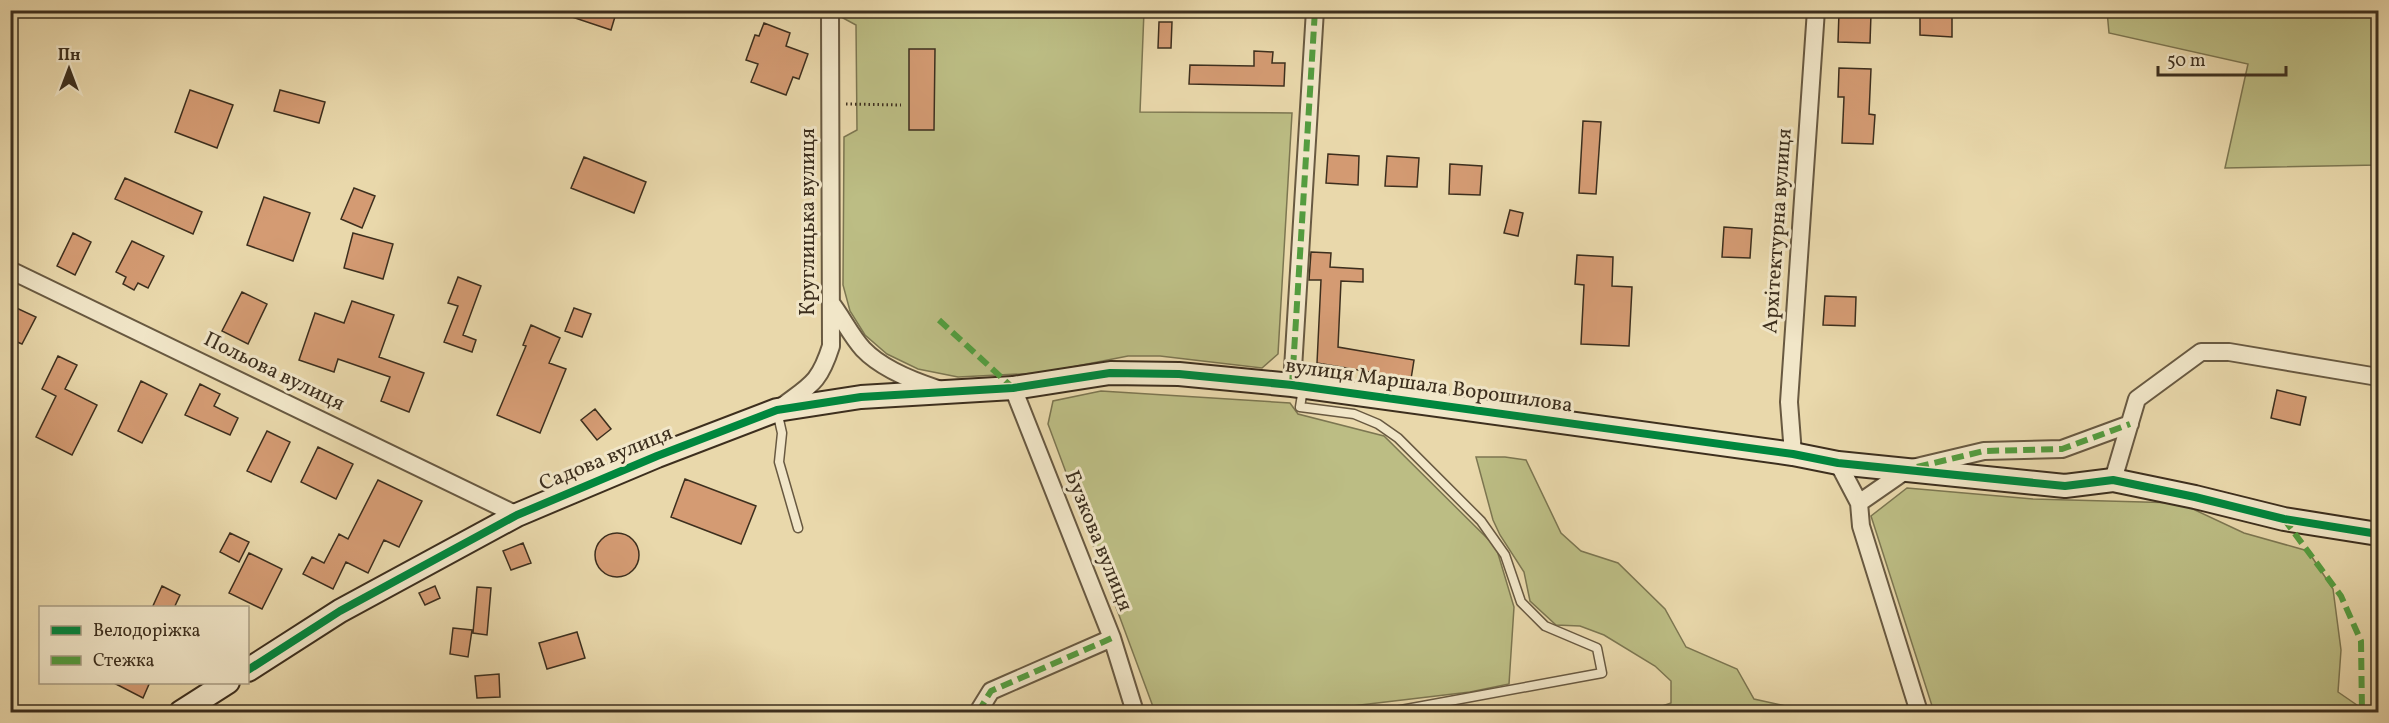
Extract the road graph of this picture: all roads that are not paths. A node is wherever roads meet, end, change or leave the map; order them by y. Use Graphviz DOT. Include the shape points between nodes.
graph roads {
  1 [pos="830,10"];
  2 [pos="1316,10"];
  3 [pos="1816,10"];
  4 [pos="10,270"];
  5 [pos="831,303"];
  6 [pos="2379,377"];
  7 [pos="1298,386"];
  8 [pos="1013,388"];
  9 [pos="947,392"];
  10 [pos="777,410"];
  11 [pos="2130,424"];
  12 [pos="1793,454"];
  13 [pos="1838,463"];
  14 [pos="1908,469"];
  15 [pos="2113,480"];
  16 [pos="1859,503"];
  17 [pos="517,515"];
  18 [pos="798,528"];
  19 [pos="2379,534"];
  20 [pos="1112,638"];
  21 [pos="249,669"];
  22 [pos="225,684"];
  23 [pos="181,712"];
  24 [pos="978,712"];
  25 [pos="1135,712"];
  26 [pos="1390,712"];
  27 [pos="1919,712"];
  1 -- 5 [label="street, Круглицька вулиця"];
  2 -- 7 [label="street"];
  3 -- 12 [label="street, Архітектурна вулиця" via="1789,402"];
  4 -- 17 [label="street, Польова вулиця"];
  5 -- 9 [label="street" via="863,349 885,366"];
  5 -- 10 [label="street, Круглицька вулиця" via="831,346 825,367 818,379"];
  6 -- 11 [label="street" via="2229,352 2201,352 2137,399"];
  7 -- 8 [label="street, вулиця Маршала Ворошилова" via="1179,374 1110,373"];
  7 -- 12 [label="street, вулиця Маршала Ворошилова"];
  7 -- 26 [label="lane" via="1300,407 1354,414 1398,438 1481,521 1505,555 1521,602 1545,626 1597,648 1602,673"];
  8 -- 9 [label="street, Садова вулиця"];
  8 -- 20 [label="street, Бузкова вулиця"];
  9 -- 10 [label="street, Садова вулиця" via="861,397"];
  10 -- 17 [label="street, Садова вулиця"];
  10 -- 18 [label="lane" via="782,434 779,462"];
  11 -- 14 [label="street" via="2062,449 1984,451"];
  11 -- 15 [label="street"];
  12 -- 13 [label="street, вулиця Маршала Ворошилова"];
  13 -- 14 [label="street, вулиця Маршала Ворошилова"];
  13 -- 16 [label="street"];
  14 -- 15 [label="street, вулиця Маршала Ворошилова" via="2065,486"];
  14 -- 16 [label="street"];
  15 -- 19 [label="street, вулиця Маршала Ворошилова" via="2284,519"];
  16 -- 27 [label="street" via="1861,526"];
  17 -- 21 [label="street, Садова вулиця" via="340,611"];
  20 -- 24 [label="street" via="991,691"];
  20 -- 25 [label="street, Бузкова вулиця"];
  22 -- 23 [label="street"];
}
